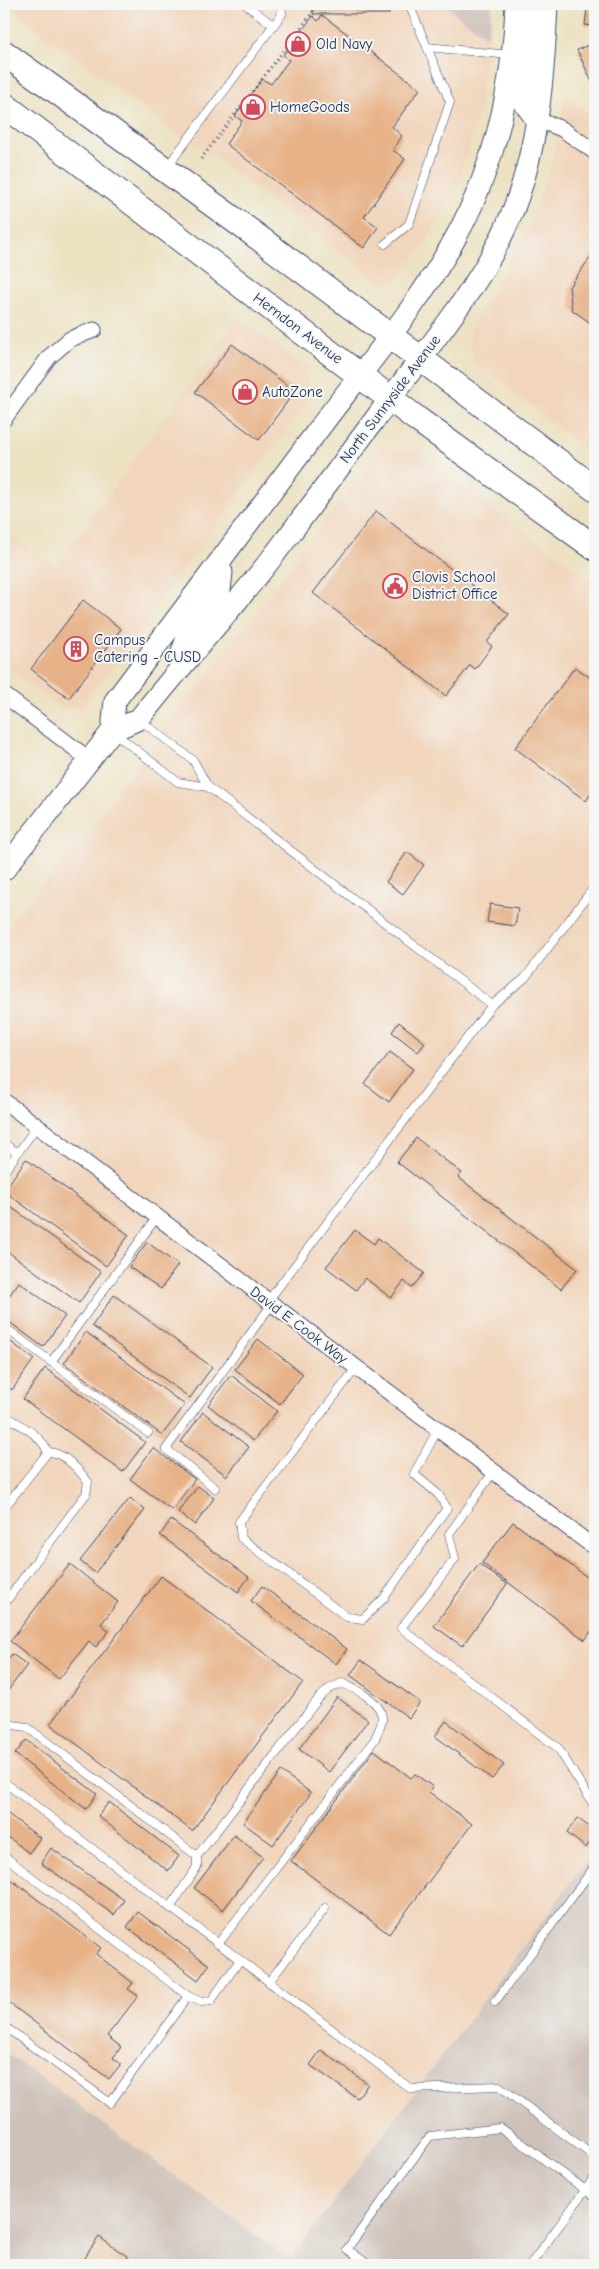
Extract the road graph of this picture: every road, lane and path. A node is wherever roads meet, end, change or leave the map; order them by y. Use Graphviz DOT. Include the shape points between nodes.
graph roads {
  1 [pos="245,4"];
  2 [pos="281,4"];
  3 [pos="313,4"];
  4 [pos="409,4"];
  5 [pos="516,4"];
  6 [pos="532,4"];
  7 [pos="547,4"];
  8 [pos="273,25"];
  9 [pos="427,48"];
  10 [pos="512,56"];
  11 [pos="9,59"];
  12 [pos="4,105"];
  13 [pos="536,119"];
  14 [pos="595,152"];
  15 [pos="201,159"];
  16 [pos="164,170"];
  17 [pos="385,244"];
  18 [pos="94,330"];
  19 [pos="388,336"];
  20 [pos="420,359"];
  21 [pos="359,374"];
  22 [pos="391,398"];
  23 [pos="4,419"];
  24 [pos="595,489"];
  25 [pos="595,548"];
  26 [pos="217,565"];
  27 [pos="175,673"];
  28 [pos="4,695"];
  29 [pos="139,719"];
  30 [pos="112,731"];
  31 [pos="90,760"];
  32 [pos="208,788"];
  33 [pos="4,870"];
  34 [pos="595,886"];
  35 [pos="492,1005"];
  36 [pos="4,1101"];
  37 [pos="37,1126"];
  38 [pos="4,1143"];
  39 [pos="17,1153"];
  40 [pos="4,1172"];
  41 [pos="156,1216"];
  42 [pos="270,1302"];
  43 [pos="4,1327"];
  44 [pos="51,1362"];
  45 [pos="356,1368"];
  46 [pos="4,1421"];
  47 [pos="438,1429"];
  48 [pos="148,1433"];
  49 [pos="48,1452"];
  50 [pos="494,1471"];
  51 [pos="215,1488"];
  52 [pos="4,1508"];
  53 [pos="595,1548"];
  54 [pos="4,1604"];
  55 [pos="4,1730"];
  56 [pos="4,1782"];
  57 [pos="595,1807"];
  58 [pos="4,1856"];
  59 [pos="197,1856"];
  60 [pos="595,1866"];
  61 [pos="170,1908"];
  62 [pos="325,1908"];
  63 [pos="218,1944"];
  64 [pos="240,1960"];
  65 [pos="270,1982"];
  66 [pos="188,1996"];
  67 [pos="495,2002"];
  68 [pos="4,2026"];
  69 [pos="595,2157"];
  70 [pos="595,2177"];
  71 [pos="586,2190"];
  72 [pos="595,2196"];
  73 [pos="369,2265"];
  74 [pos="530,2265"];
  1 -- 8 [label="lane"];
  2 -- 8 [label="lane" via="282,14"];
  3 -- 15 [label="path" via="313,12"];
  4 -- 9 [label="lane"];
  5 -- 10 [label="main road"];
  6 -- 13 [label="main road" via="523,86 524,104"];
  7 -- 13 [label="main road, North Sunnyside Avenue" via="544,64"];
  8 -- 16 [label="lane"];
  9 -- 10 [label="lane"];
  9 -- 17 [label="lane" via="450,102 409,224"];
  10 -- 19 [label="main road" via="499,127 480,186 440,264"];
  11 -- 16 [label="main road"];
  12 -- 21 [label="main road, Herndon Avenue"];
  13 -- 14 [label="street" via="562,129"];
  13 -- 20 [label="main road, North Sunnyside Avenue" via="524,180 499,241 475,283"];
  16 -- 19 [label="main road"];
  18 -- 23 [label="street" via="70,339 50,357"];
  19 -- 20 [label="main road"];
  19 -- 21 [label="main road"];
  20 -- 22 [label="main road, North Sunnyside Avenue"];
  20 -- 24 [label="main road"];
  21 -- 22 [label="main road, Herndon Avenue"];
  21 -- 26 [label="main road"];
  22 -- 25 [label="main road, Herndon Avenue"];
  22 -- 27 [label="main road, North Sunnyside Avenue" via="270,560"];
  26 -- 27 [label="main road" via="222,572 220,591 190,629"];
  26 -- 30 [label="main road" via="115,701"];
  27 -- 29 [label="main road, North Sunnyside Avenue"];
  28 -- 31 [label="street"];
  29 -- 30 [label="main road, North Sunnyside Avenue"];
  29 -- 32 [label="lane" via="193,760"];
  30 -- 31 [label="main road, North Sunnyside Avenue"];
  30 -- 32 [label="lane" via="178,782"];
  31 -- 33 [label="main road, North Sunnyside Avenue"];
  32 -- 35 [label="lane"];
  34 -- 35 [label="lane" via="525,978"];
  35 -- 42 [label="lane"];
  36 -- 37 [label="street, David E Cook Way"];
  37 -- 39 [label="lane"];
  37 -- 41 [label="street, David E Cook Way"];
  38 -- 39 [label="lane"];
  39 -- 40 [label="lane"];
  41 -- 42 [label="street, David E Cook Way"];
  41 -- 44 [label="lane"];
  42 -- 45 [label="street, David E Cook Way"];
  42 -- 51 [label="lane" via="166,1449"];
  43 -- 44 [label="lane"];
  44 -- 48 [label="lane"];
  45 -- 47 [label="street, David E Cook Way"];
  45 -- 47 [label="lane" via="239,1522 241,1538 347,1617 363,1619 384,1598 447,1508 438,1494 414,1474"];
  46 -- 49 [label="lane" via="9,1418 33,1432"];
  47 -- 50 [label="street, David E Cook Way"];
  49 -- 52 [label="lane"];
  49 -- 54 [label="lane" via="56,1452 80,1471 88,1482 86,1494"];
  50 -- 53 [label="street, David E Cook Way"];
  50 -- 57 [label="lane" via="449,1534 455,1559 401,1628 558,1748"];
  55 -- 59 [label="lane" via="13,1725 27,1727"];
  56 -- 61 [label="lane"];
  58 -- 66 [label="lane"];
  59 -- 61 [label="lane" via="197,1867"];
  59 -- 63 [label="lane" via="329,1689 342,1683 378,1707 382,1719 375,1739"];
  60 -- 67 [label="lane"];
  61 -- 63 [label="lane"];
  62 -- 65 [label="lane"];
  63 -- 64 [label="lane"];
  64 -- 65 [label="lane"];
  64 -- 66 [label="lane" via="210,2001 201,2002"];
  65 -- 69 [label="lane" via="411,2089 500,2086"];
  66 -- 68 [label="lane" via="110,2103"];
  70 -- 71 [label="lane"];
  71 -- 72 [label="lane"];
  71 -- 73 [label="lane" via="501,2128 430,2136 347,2249"];
  71 -- 74 [label="lane"];
}
